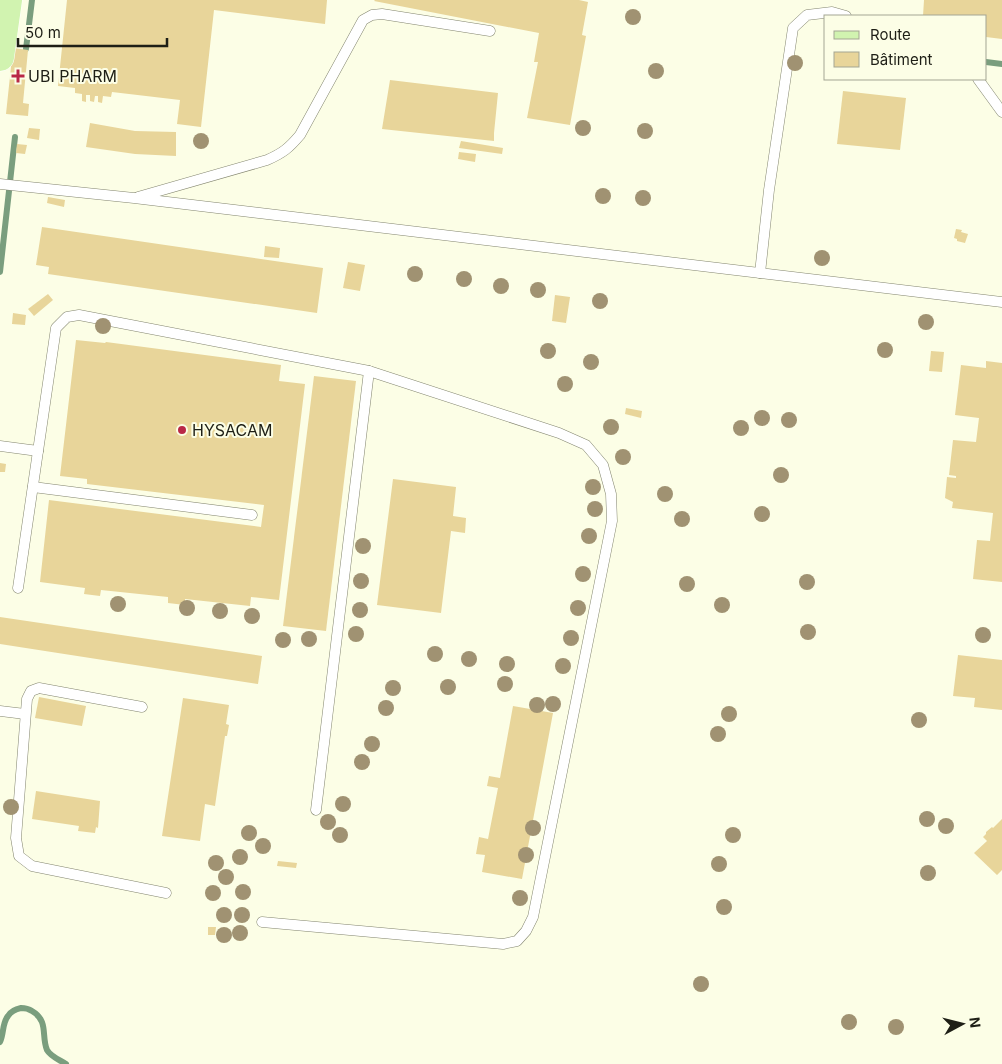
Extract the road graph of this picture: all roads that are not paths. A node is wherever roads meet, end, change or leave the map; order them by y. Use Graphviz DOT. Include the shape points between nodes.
graph roads {
  1 [pos="8,0"];
  2 [pos="842,15"];
  3 [pos="490,31"];
  4 [pos="0,57"];
  5 [pos="979,80"];
  6 [pos="1002,112"];
  7 [pos="0,184"];
  8 [pos="134,198"];
  9 [pos="760,273"];
  10 [pos="1002,302"];
  11 [pos="368,370"];
  12 [pos="0,446"];
  13 [pos="38,450"];
  14 [pos="33,487"];
  15 [pos="252,515"];
  16 [pos="18,588"];
  17 [pos="142,707"];
  18 [pos="0,711"];
  19 [pos="25,714"];
  20 [pos="316,810"];
  21 [pos="166,893"];
  22 [pos="262,922"];
  1 -- 4 [label="main road"];
  2 -- 9 [label="lane" via="832,12 807,15 793,28"];
  3 -- 8 [label="lane" via="372,15 363,20 300,135 290,147 267,160"];
  5 -- 6 [label="lane"];
  7 -- 8 [label="lane"];
  8 -- 9 [label="lane"];
  9 -- 10 [label="lane"];
  11 -- 13 [label="lane" via="79,315 67,317 56,328"];
  11 -- 20 [label="lane"];
  11 -- 22 [label="lane" via="559,433 586,445 603,464 611,494 612,521 533,917 526,931 517,941 503,944"];
  12 -- 13 [label="lane"];
  13 -- 14 [label="lane"];
  14 -- 15 [label="lane"];
  14 -- 16 [label="lane"];
  17 -- 19 [label="lane" via="39,688 31,691"];
  18 -- 19 [label="lane"];
  19 -- 21 [label="lane" via="16,838 19,856 32,866"];
}
